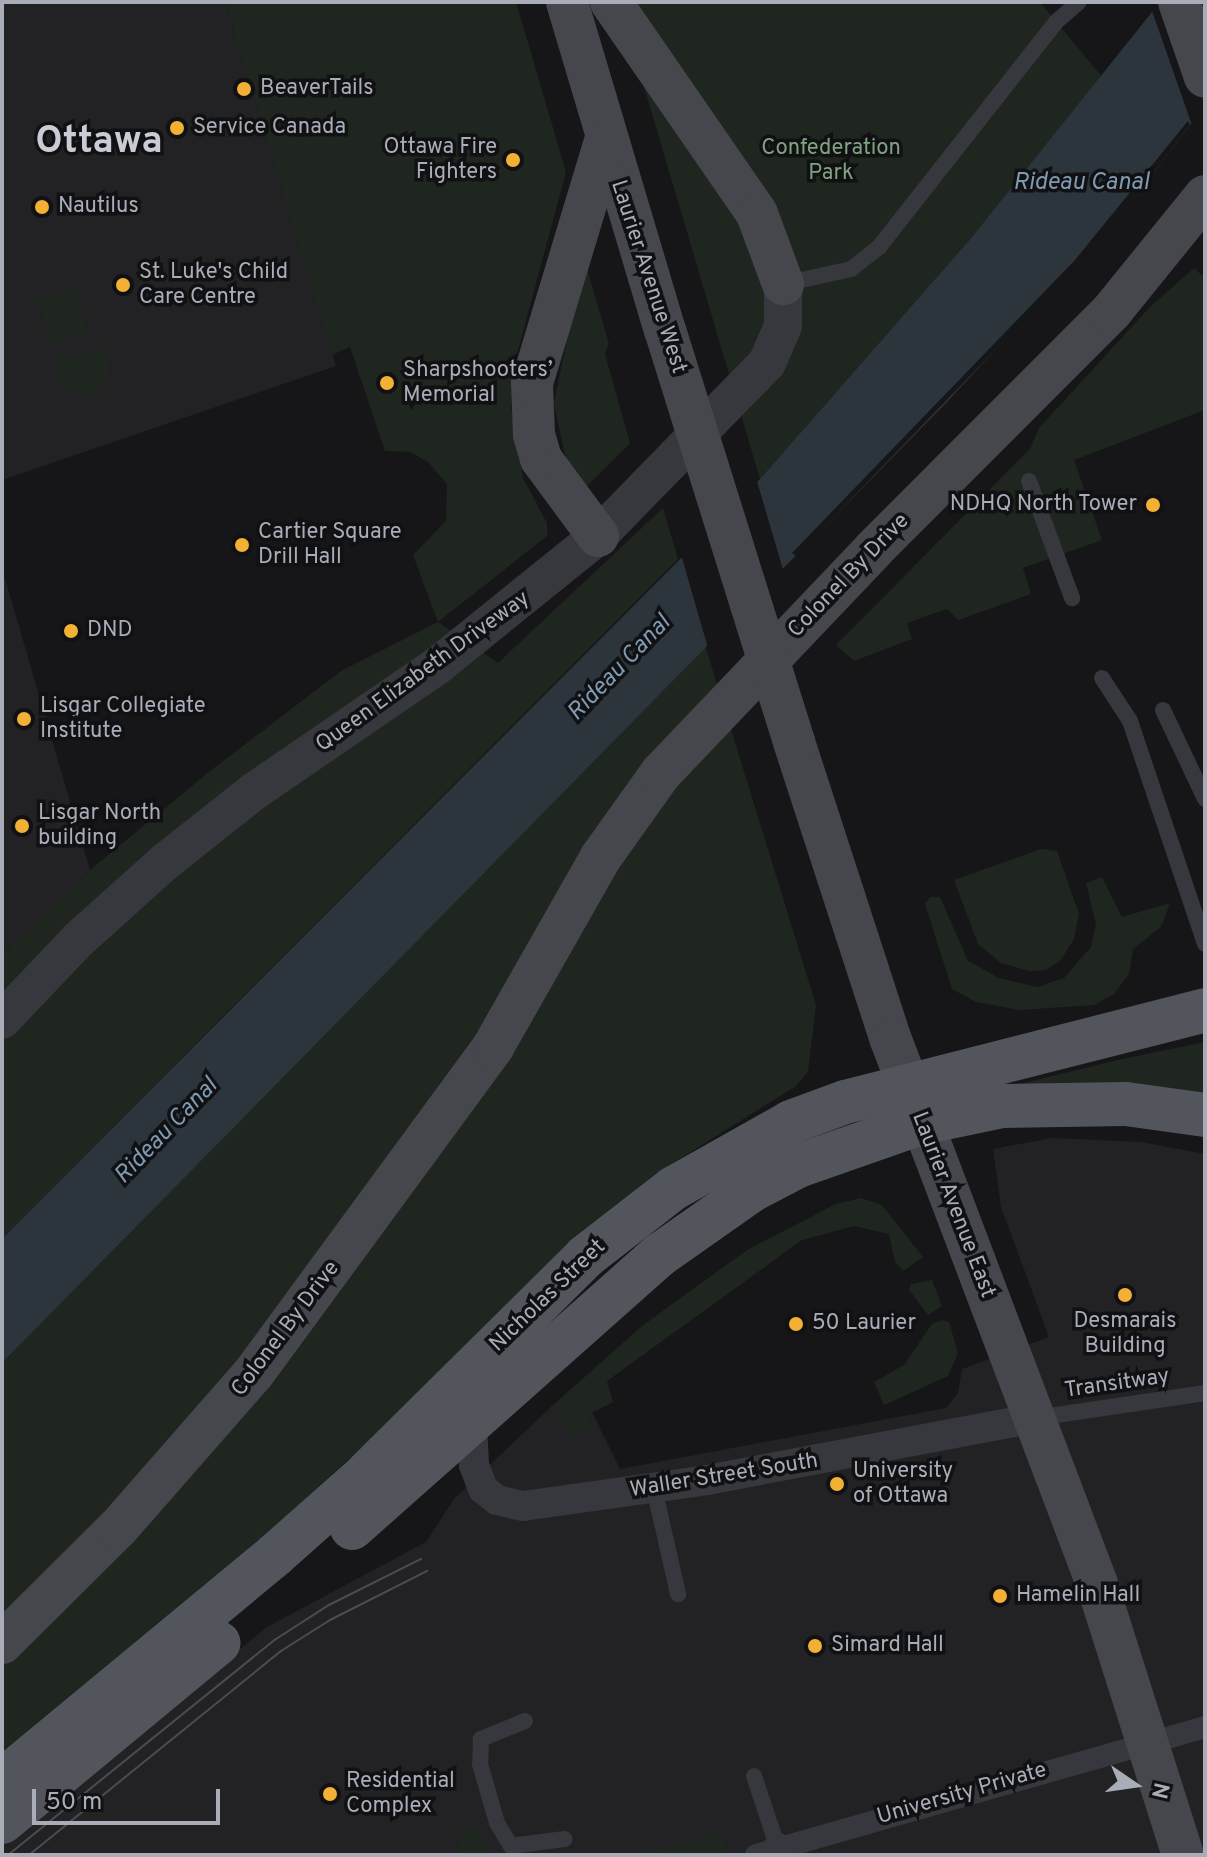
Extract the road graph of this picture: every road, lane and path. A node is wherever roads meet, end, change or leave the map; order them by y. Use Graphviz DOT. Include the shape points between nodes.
graph roads {
  1 [pos="567,2"];
  2 [pos="611,2"];
  3 [pos="1079,2"];
  4 [pos="1179,2"];
  5 [pos="1205,77"];
  6 [pos="605,141"];
  7 [pos="1205,196"];
  8 [pos="1205,223"];
  9 [pos="783,284"];
  10 [pos="1029,481"];
  11 [pos="598,536"];
  12 [pos="733,551"];
  13 [pos="1072,598"];
  14 [pos="1102,678"];
  15 [pos="1163,710"];
  16 [pos="1205,799"];
  17 [pos="1205,944"];
  18 [pos="532,984"];
  19 [pos="1205,1010"];
  20 [pos="2,1020"];
  21 [pos="914,1103"];
  22 [pos="1199,1111"];
  23 [pos="1205,1393"];
  24 [pos="1036,1418"];
  25 [pos="472,1422"];
  26 [pos="654,1488"];
  27 [pos="678,1594"];
  28 [pos="2,1643"];
  29 [pos="525,1721"];
  30 [pos="1205,1727"];
  31 [pos="1147,1742"];
  32 [pos="754,1776"];
  33 [pos="2,1781"];
  34 [pos="2,1822"];
  35 [pos="565,1839"];
  36 [pos="771,1853"];
  37 [pos="1183,1855"];
  1 -- 6 [label="main road, Laurier Avenue West"];
  2 -- 9 [label="main road" via="750,204"];
  3 -- 9 [label="lane" via="1056,22 879,247 851,269"];
  4 -- 5 [label="main road"];
  6 -- 11 [label="main road" via="532,383 534,435 541,459"];
  6 -- 12 [label="main road, Laurier Avenue West, bridge"];
  7 -- 18 [label="main road, Colonel By Drive" via="1111,312 873,550 661,773 601,857"];
  8 -- 18 [label="main road, Colonel By Drive" via="1121,326 890,560 682,792"];
  9 -- 11 [label="street, Queen Elizabeth Driveway" via="783,326 767,363"];
  10 -- 13 [label="lane"];
  11 -- 20 [label="street, Queen Elizabeth Driveway" via="450,657 253,792 166,861 78,940"];
  12 -- 21 [label="main road, Laurier Avenue East, bridge"];
  14 -- 17 [label="lane" via="1130,721"];
  15 -- 16 [label="lane"];
  18 -- 28 [label="main road, Colonel By Drive" via="381,1204 236,1395 118,1528"];
  19 -- 21 [label="main road, Nicholas Street"];
  21 -- 22 [label="main road, Nicholas Street" via="978,1110 1066,1102"];
  21 -- 24 [label="main road, Laurier Avenue East"];
  21 -- 25 [label="main road, Nicholas Street" via="713,1216 661,1254"];
  21 -- 33 [label="main road, Nicholas Street" via="791,1122 648,1205 559,1283 365,1475"];
  23 -- 24 [label="lane, Transitway"];
  24 -- 26 [label="street, Waller Street South"];
  24 -- 31 [label="main road, Laurier Avenue East"];
  25 -- 26 [label="street, Waller Street South" via="477,1478 497,1500 539,1505"];
  25 -- 34 [label="main road, Nicholas Street" via="274,1596"];
  26 -- 27 [label="lane"];
  29 -- 35 [label="lane" via="481,1739 480,1764 497,1823 511,1846"];
  30 -- 31 [label="street, University Private"];
  31 -- 36 [label="street, University Private"];
  31 -- 37 [label="main road, Laurier Avenue East"];
  32 -- 36 [label="lane"];
}
